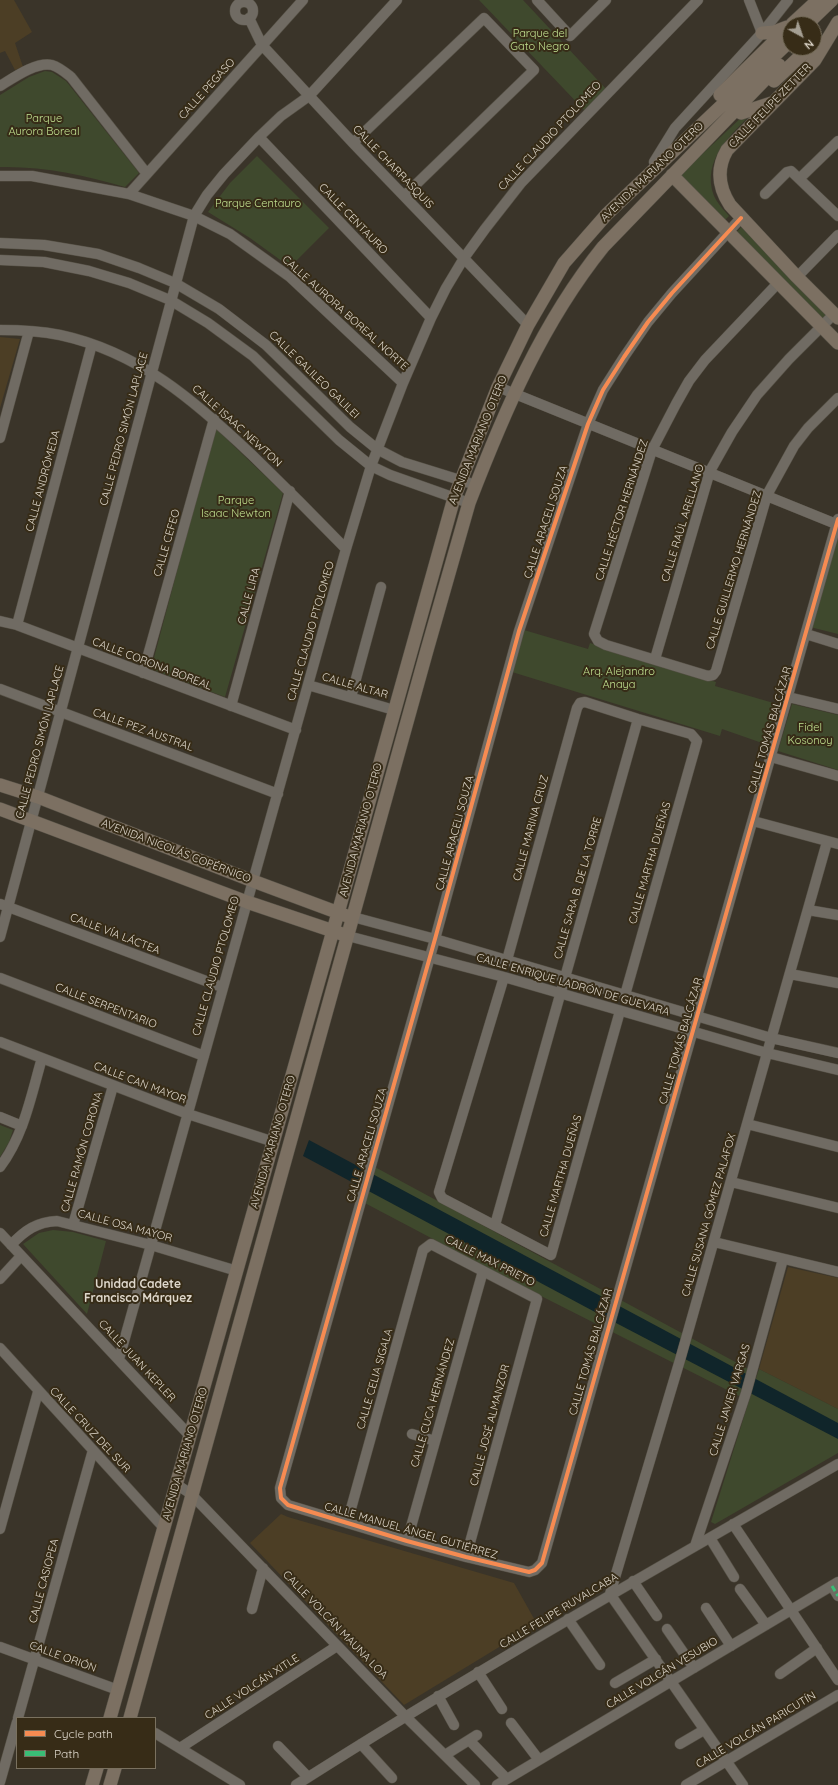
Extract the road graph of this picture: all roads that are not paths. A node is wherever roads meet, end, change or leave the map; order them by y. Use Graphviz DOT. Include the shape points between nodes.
graph roads {
  1 [pos="303,0"];
  2 [pos="397,0"];
  3 [pos="537,0"];
  4 [pos="606,0"];
  5 [pos="698,0"];
  6 [pos="749,0"];
  7 [pos="788,0"];
  8 [pos="818,0"];
  9 [pos="832,0"];
  10 [pos="239,1"];
  11 [pos="838,6"];
  12 [pos="802,16"];
  13 [pos="807,16"];
  14 [pos="838,21"];
  15 [pos="822,22"];
  16 [pos="782,29"];
  17 [pos="762,33"];
  18 [pos="782,36"];
  19 [pos="822,36"];
  20 [pos="838,40"];
  21 [pos="262,45"];
  22 [pos="782,51"];
  23 [pos="785,56"];
  24 [pos="801,56"];
  25 [pos="815,60"];
  26 [pos="764,72"];
  27 [pos="0,86"];
  28 [pos="309,96"];
  29 [pos="773,102"];
  30 [pos="741,113"];
  31 [pos="259,137"];
  32 [pos="838,141"];
  33 [pos="353,143"];
  34 [pos="691,156"];
  35 [pos="654,162"];
  36 [pos="148,174"];
  37 [pos="672,175"];
  38 [pos="0,176"];
  39 [pos="800,178"];
  40 [pos="640,182"];
  41 [pos="129,194"];
  42 [pos="765,194"];
  43 [pos="404,196"];
  44 [pos="194,216"];
  45 [pos="838,216"];
  46 [pos="741,218"];
  47 [pos="727,232"];
  48 [pos="838,235"];
  49 [pos="0,243"];
  50 [pos="464,258"];
  51 [pos="0,260"];
  52 [pos="797,276"];
  53 [pos="175,283"];
  54 [pos="778,283"];
  55 [pos="170,300"];
  56 [pos="836,316"];
  57 [pos="431,318"];
  58 [pos="528,325"];
  59 [pos="821,326"];
  60 [pos="0,330"];
  61 [pos="29,331"];
  62 [pos="838,343"];
  63 [pos="92,344"];
  64 [pos="152,372"];
  65 [pos="403,383"];
  66 [pos="498,387"];
  67 [pos="514,394"];
  68 [pos="838,398"];
  69 [pos="214,419"];
  70 [pos="588,424"];
  71 [pos="0,438"];
  72 [pos="377,449"];
  73 [pos="652,450"];
  74 [pos="372,466"];
  75 [pos="710,472"];
  76 [pos="460,480"];
  77 [pos="476,485"];
  78 [pos="290,491"];
  79 [pos="767,495"];
  80 [pos="454,498"];
  81 [pos="469,503"];
  82 [pos="837,522"];
  83 [pos="346,549"];
  84 [pos="381,587"];
  85 [pos="0,621"];
  86 [pos="17,625"];
  87 [pos="806,634"];
  88 [pos="838,644"];
  89 [pos="78,649"];
  90 [pos="655,659"];
  91 [pos="143,673"];
  92 [pos="308,685"];
  93 [pos="0,689"];
  94 [pos="351,697"];
  95 [pos="788,697"];
  96 [pos="231,706"];
  97 [pos="838,709"];
  98 [pos="394,710"];
  99 [pos="60,712"];
  100 [pos="638,719"];
  101 [pos="296,730"];
  102 [pos="771,757"];
  103 [pos="838,776"];
  104 [pos="0,785"];
  105 [pos="278,794"];
  106 [pos="38,797"];
  107 [pos="0,809"];
  108 [pos="32,820"];
  109 [pos="753,821"];
  110 [pos="827,842"];
  111 [pos="838,844"];
  112 [pos="253,881"];
  113 [pos="247,902"];
  114 [pos="4,905"];
  115 [pos="808,910"];
  116 [pos="338,913"];
  117 [pos="838,915"];
  118 [pos="353,917"];
  119 [pos="333,932"];
  120 [pos="348,936"];
  121 [pos="0,937"];
  122 [pos="435,939"];
  123 [pos="430,958"];
  124 [pos="507,960"];
  125 [pos="790,974"];
  126 [pos="504,977"];
  127 [pos="0,978"];
  128 [pos="565,978"];
  129 [pos="838,983"];
  130 [pos="222,987"];
  131 [pos="560,994"];
  132 [pos="625,995"];
  133 [pos="620,1011"];
  134 [pos="698,1016"];
  135 [pos="694,1031"];
  136 [pos="771,1038"];
  137 [pos="0,1042"];
  138 [pos="767,1053"];
  139 [pos="838,1053"];
  140 [pos="204,1056"];
  141 [pos="42,1058"];
  142 [pos="838,1070"];
  143 [pos="113,1086"];
  144 [pos="188,1114"];
  145 [pos="0,1117"];
  146 [pos="747,1124"];
  147 [pos="22,1126"];
  148 [pos="274,1142"];
  149 [pos="838,1146"];
  150 [pos="0,1167"];
  151 [pos="731,1182"];
  152 [pos="838,1208"];
  153 [pos="74,1225"];
  154 [pos="495,1225"];
  155 [pos="0,1233"];
  156 [pos="714,1242"];
  157 [pos="11,1244"];
  158 [pos="431,1244"];
  159 [pos="151,1245"];
  160 [pos="22,1256"];
  161 [pos="783,1259"];
  162 [pos="483,1270"];
  163 [pos="237,1271"];
  164 [pos="838,1272"];
  165 [pos="0,1279"];
  166 [pos="537,1299"];
  167 [pos="0,1348"];
  168 [pos="119,1359"];
  169 [pos="38,1392"];
  170 [pos="412,1434"];
  171 [pos="190,1436"];
  172 [pos="435,1441"];
  173 [pos="93,1450"];
  174 [pos="838,1464"];
  175 [pos="176,1484"];
  176 [pos="191,1494"];
  177 [pos="281,1498"];
  178 [pos="347,1523"];
  179 [pos="733,1524"];
  180 [pos="164,1528"];
  181 [pos="0,1529"];
  182 [pos="710,1538"];
  183 [pos="407,1541"];
  184 [pos="695,1546"];
  185 [pos="466,1557"];
  186 [pos="539,1567"];
  187 [pos="263,1568"];
  188 [pos="734,1577"];
  189 [pos="633,1581"];
  190 [pos="835,1584"];
  191 [pos="740,1589"];
  192 [pos="610,1594"];
  193 [pos="838,1596"];
  194 [pos="706,1608"];
  195 [pos="252,1609"];
  196 [pos="791,1610"];
  197 [pos="657,1616"];
  198 [pos="568,1619"];
  199 [pos="766,1625"];
  200 [pos="667,1629"];
  201 [pos="337,1646"];
  202 [pos="730,1646"];
  203 [pos="0,1647"];
  204 [pos="817,1648"];
  205 [pos="35,1659"];
  206 [pos="656,1659"];
  207 [pos="600,1665"];
  208 [pos="694,1668"];
  209 [pos="478,1672"];
  210 [pos="780,1674"];
  211 [pos="838,1680"];
  212 [pos="672,1682"];
  213 [pos="615,1683"];
  214 [pos="118,1690"];
  215 [pos="838,1695"];
  216 [pos="438,1696"];
  217 [pos="502,1709"];
  218 [pos="405,1716"];
  219 [pos="18,1717"];
  220 [pos="110,1717"];
  221 [pos="130,1717"];
  222 [pos="511,1723"];
  223 [pos="454,1725"];
  224 [pos="16,1726"];
  225 [pos="704,1730"];
  226 [pos="156,1734"];
  227 [pos="361,1744"];
  228 [pos="680,1744"];
  229 [pos="278,1746"];
  230 [pos="180,1748"];
  231 [pos="445,1756"];
  232 [pos="539,1760"];
  233 [pos="726,1761"];
  234 [pos="97,1769"];
  235 [pos="115,1769"];
  236 [pos="308,1777"];
  237 [pos="392,1778"];
  238 [pos="507,1779"];
  239 [pos="0,1782"];
  240 [pos="92,1785"];
  241 [pos="110,1785"];
  242 [pos="240,1785"];
  243 [pos="296,1785"];
  244 [pos="475,1785"];
  245 [pos="498,1785"];
  246 [pos="686,1785"];
  247 [pos="743,1785"];
  1 -- 21 [label="street, CALLE PEGASO"];
  2 -- 28 [label="street, CALLE PEDRO SIMÓN LAPLACE"];
  3 -- 4 [label="street" via="570,36"];
  5 -- 50 [label="street, CALLE CLAUDIO PTOLOMEO" via="521,183"];
  6 -- 17 [label="street"];
  7 -- 17 [label="street"];
  8 -- 12 [label="main road"];
  9 -- 13 [label="main road"];
  10 -- 21 [label="street, CALLE CHARRASQUIS" via="246,1 253,7 253,13 249,18"];
  11 -- 15 [label="main road"];
  14 -- 19 [label="main road"];
  14 -- 25 [label="main road, CALLE FELIPE ZETTER"];
  16 -- 17 [label="main road"];
  17 -- 35 [label="street" via="676,128"];
  18 -- 35 [label="main road"];
  20 -- 25 [label="main road"];
  21 -- 28 [label="street, CALLE CHARRASQUIS"];
  21 -- 36 [label="street, CALLE PEGASO"];
  22 -- 26 [label="main road, AVENIDA MARIANO OTERO"];
  23 -- 26 [label="main road, AVENIDA MARIANO OTERO"];
  24 -- 30 [label="main road"];
  25 -- 29 [label="main road, CALLE FELIPE ZETTER"];
  26 -- 34 [label="main road, AVENIDA MARIANO OTERO"];
  26 -- 40 [label="main road, AVENIDA MARIANO OTERO"];
  27 -- 36 [label="street" via="38,66 52,65 63,71 71,77"];
  28 -- 31 [label="street, CALLE PEDRO SIMÓN LAPLACE"];
  28 -- 33 [label="street, CALLE CHARRASQUIS"];
  29 -- 30 [label="main road"];
  29 -- 46 [label="main road, CALLE FELIPE ZETTER" via="727,150 722,159 721,186 726,200"];
  30 -- 34 [label="main road"];
  31 -- 44 [label="street, CALLE PEDRO SIMÓN LAPLACE" via="224,174"];
  31 -- 57 [label="street, CALLE CENTAURO"];
  32 -- 39 [label="street"];
  33 -- 43 [label="street, CALLE CHARRASQUIS"];
  33 -- 43 [label="street" via="484,18 534,70"];
  34 -- 37 [label="main road, AVENIDA MARIANO OTERO"];
  35 -- 40 [label="main road"];
  36 -- 41 [label="street, CALLE PEGASO"];
  37 -- 47 [label="main road"];
  37 -- 67 [label="main road, AVENIDA MARIANO OTERO" via="579,276 542,338"];
  38 -- 41 [label="street, CALLE AURORA BOREAL NORTE" via="32,176"];
  39 -- 42 [label="street" via="789,170"];
  39 -- 45 [label="street"];
  40 -- 58 [label="main road, AVENIDA MARIANO OTERO" via="607,214 564,263"];
  41 -- 44 [label="street, CALLE AURORA BOREAL NORTE"];
  43 -- 50 [label="street, CALLE CHARRASQUIS"];
  44 -- 53 [label="street, CALLE PEDRO SIMÓN LAPLACE"];
  44 -- 65 [label="street, CALLE AURORA BOREAL NORTE" via="230,234 290,277"];
  46 -- 47 [label="street, CALLE ARACELI SOUZA"];
  46 -- 52 [label="main road, CALLE FELIPE ZETTER"];
  47 -- 54 [label="main road"];
  47 -- 70 [label="street, CALLE ARACELI SOUZA" via="648,322 603,390"];
  48 -- 52 [label="street"];
  49 -- 53 [label="street, CALLE GALILEO GALILEI" via="44,245 98,254"];
  50 -- 57 [label="street, CALLE CLAUDIO PTOLOMEO"];
  50 -- 58 [label="street, CALLE CHARRASQUIS"];
  51 -- 55 [label="street" via="44,262 89,271 129,283"];
  52 -- 56 [label="main road, CALLE FELIPE ZETTER"];
  53 -- 55 [label="street, CALLE PEDRO SIMÓN LAPLACE"];
  53 -- 72 [label="street, CALLE GALILEO GALILEI" via="219,309 266,345 350,427"];
  54 -- 59 [label="main road"];
  54 -- 73 [label="street, CALLE HÉCTOR HERNÁNDEZ" via="705,360 686,387"];
  55 -- 64 [label="street, CALLE PEDRO SIMÓN LAPLACE"];
  55 -- 74 [label="street" via="208,323 253,356 339,440"];
  56 -- 59 [label="street, CALLE RAÚL ARELLANO"];
  57 -- 65 [label="street, CALLE CLAUDIO PTOLOMEO"];
  58 -- 66 [label="main road, AVENIDA MARIANO OTERO"];
  59 -- 62 [label="main road"];
  59 -- 75 [label="street, CALLE RAÚL ARELLANO" via="757,395 732,432"];
  60 -- 61 [label="street, CALLE ISAAC NEWTON"];
  61 -- 63 [label="street, CALLE ISAAC NEWTON" via="60,335"];
  61 -- 71 [label="street"];
  63 -- 64 [label="street, CALLE ISAAC NEWTON"];
  63 -- 86 [label="street, CALLE ANDRÓMEDA"];
  64 -- 69 [label="street, CALLE ISAAC NEWTON"];
  64 -- 89 [label="street, CALLE PEDRO SIMÓN LAPLACE"];
  65 -- 72 [label="street, CALLE CLAUDIO PTOLOMEO"];
  66 -- 67 [label="street"];
  66 -- 76 [label="main road, AVENIDA MARIANO OTERO"];
  67 -- 70 [label="street"];
  67 -- 77 [label="main road, AVENIDA MARIANO OTERO"];
  68 -- 79 [label="street, CALLE GUILLERMO HERNÁNDEZ" via="794,446"];
  69 -- 78 [label="street, CALLE ISAAC NEWTON"];
  69 -- 91 [label="street, CALLE CEFEO"];
  70 -- 73 [label="street"];
  70 -- 122 [label="street, CALLE ARACELI SOUZA" via="519,631"];
  72 -- 74 [label="street, CALLE CLAUDIO PTOLOMEO"];
  72 -- 76 [label="street, CALLE GALILEO GALILEI" via="402,462"];
  73 -- 75 [label="street"];
  73 -- 90 [label="street, CALLE HÉCTOR HERNÁNDEZ" via="594,634 606,645"];
  74 -- 80 [label="street"];
  74 -- 83 [label="street, CALLE CLAUDIO PTOLOMEO"];
  75 -- 79 [label="street"];
  75 -- 90 [label="street, CALLE RAÚL ARELLANO"];
  76 -- 77 [label="street, CALLE GALILEO GALILEI"];
  76 -- 80 [label="main road, AVENIDA MARIANO OTERO"];
  77 -- 81 [label="main road, AVENIDA MARIANO OTERO"];
  78 -- 83 [label="street, CALLE ISAAC NEWTON"];
  78 -- 96 [label="street, CALLE LIRA"];
  79 -- 82 [label="street"];
  79 -- 90 [label="street, CALLE GUILLERMO HERNÁNDEZ" via="716,671 708,676"];
  80 -- 81 [label="street"];
  80 -- 98 [label="main road, AVENIDA MARIANO OTERO"];
  81 -- 118 [label="main road, AVENIDA MARIANO OTERO"];
  82 -- 87 [label="street, CALLE TOMÁS BALCÁZAR"];
  83 -- 92 [label="street, CALLE CLAUDIO PTOLOMEO"];
  84 -- 94 [label="street"];
  85 -- 86 [label="street, CALLE CORONA BOREAL"];
  86 -- 89 [label="street, CALLE CORONA BOREAL"];
  87 -- 88 [label="street"];
  87 -- 95 [label="street, CALLE TOMÁS BALCÁZAR"];
  89 -- 91 [label="street, CALLE CORONA BOREAL"];
  89 -- 99 [label="street, CALLE PEDRO SIMÓN LAPLACE"];
  91 -- 96 [label="street, CALLE CORONA BOREAL"];
  92 -- 94 [label="street, CALLE ALTAR"];
  92 -- 101 [label="street, CALLE CLAUDIO PTOLOMEO"];
  93 -- 99 [label="street, CALLE PEZ AUSTRAL"];
  94 -- 98 [label="street, CALLE ALTAR"];
  95 -- 97 [label="street"];
  95 -- 102 [label="street, CALLE TOMÁS BALCÁZAR"];
  96 -- 101 [label="street, CALLE CORONA BOREAL"];
  98 -- 116 [label="main road, AVENIDA MARIANO OTERO"];
  99 -- 105 [label="street, CALLE PEZ AUSTRAL"];
  99 -- 106 [label="street, CALLE PEDRO SIMÓN LAPLACE"];
  100 -- 124 [label="street, CALLE MARINA CRUZ" via="585,702 580,703 577,708"];
  100 -- 128 [label="street, CALLE SARA B. DE LA TORRE"];
  100 -- 132 [label="street, CALLE MARTHA DUEÑAS" via="691,734 696,738 697,744"];
  101 -- 105 [label="street, CALLE CLAUDIO PTOLOMEO"];
  102 -- 103 [label="street"];
  102 -- 109 [label="street, CALLE TOMÁS BALCÁZAR"];
  104 -- 106 [label="main road, AVENIDA NICOLÁS COPÉRNICO"];
  105 -- 112 [label="street, CALLE CLAUDIO PTOLOMEO"];
  106 -- 108 [label="street, CALLE PEDRO SIMÓN LAPLACE"];
  106 -- 112 [label="main road, AVENIDA NICOLÁS COPÉRNICO"];
  107 -- 108 [label="main road, AVENIDA NICOLÁS COPÉRNICO"];
  108 -- 113 [label="main road, AVENIDA NICOLÁS COPÉRNICO"];
  108 -- 114 [label="street, CALLE PEDRO SIMÓN LAPLACE"];
  109 -- 110 [label="street"];
  109 -- 134 [label="street, CALLE TOMÁS BALCÁZAR"];
  110 -- 111 [label="street"];
  110 -- 115 [label="street, CALLE SUSANA GÓMEZ PALAFOX"];
  112 -- 113 [label="street, CALLE CLAUDIO PTOLOMEO"];
  112 -- 116 [label="main road, AVENIDA NICOLÁS COPÉRNICO"];
  113 -- 119 [label="main road, AVENIDA NICOLÁS COPÉRNICO"];
  113 -- 130 [label="street, CALLE CLAUDIO PTOLOMEO"];
  114 -- 121 [label="street, CALLE PEDRO SIMÓN LAPLACE"];
  114 -- 130 [label="street, CALLE VÍA LÁCTEA"];
  115 -- 117 [label="street"];
  115 -- 125 [label="street, CALLE SUSANA GÓMEZ PALAFOX"];
  116 -- 118 [label="main road, AVENIDA NICOLÁS COPÉRNICO"];
  116 -- 119 [label="main road, AVENIDA MARIANO OTERO"];
  118 -- 120 [label="main road, AVENIDA MARIANO OTERO"];
  118 -- 122 [label="street, CALLE ENRIQUE LADRÓN DE GUEVARA"];
  119 -- 120 [label="main road, AVENIDA NICOLÁS COPÉRNICO"];
  119 -- 148 [label="main road, AVENIDA MARIANO OTERO"];
  120 -- 123 [label="street, CALLE ENRIQUE LADRÓN DE GUEVARA"];
  120 -- 176 [label="main road, AVENIDA MARIANO OTERO"];
  122 -- 123 [label="street, CALLE ARACELI SOUZA"];
  122 -- 124 [label="street, CALLE ENRIQUE LADRÓN DE GUEVARA"];
  123 -- 126 [label="street, CALLE ENRIQUE LADRÓN DE GUEVARA"];
  123 -- 177 [label="street, CALLE ARACELI SOUZA" via="280,1488"];
  124 -- 128 [label="street, CALLE ENRIQUE LADRÓN DE GUEVARA"];
  125 -- 129 [label="street"];
  125 -- 136 [label="street, CALLE SUSANA GÓMEZ PALAFOX"];
  126 -- 131 [label="street, CALLE ENRIQUE LADRÓN DE GUEVARA"];
  126 -- 154 [label="street" via="439,1192 442,1198"];
  127 -- 140 [label="street, CALLE SERPENTARIO"];
  128 -- 131 [label="street, CALLE SARA B. DE LA TORRE"];
  128 -- 132 [label="street, CALLE ENRIQUE LADRÓN DE GUEVARA"];
  130 -- 140 [label="street, CALLE CLAUDIO PTOLOMEO"];
  131 -- 133 [label="street, CALLE ENRIQUE LADRÓN DE GUEVARA"];
  131 -- 154 [label="street, CALLE SARA B. DE LA TORRE"];
  132 -- 134 [label="street, CALLE ENRIQUE LADRÓN DE GUEVARA"];
  133 -- 135 [label="street, CALLE ENRIQUE LADRÓN DE GUEVARA"];
  133 -- 154 [label="street, CALLE MARTHA DUEÑAS" via="550,1255"];
  134 -- 135 [label="street, CALLE TOMÁS BALCÁZAR"];
  134 -- 136 [label="street, CALLE ENRIQUE LADRÓN DE GUEVARA"];
  135 -- 138 [label="street, CALLE ENRIQUE LADRÓN DE GUEVARA"];
  135 -- 186 [label="street, CALLE TOMÁS BALCÁZAR" via="544,1559"];
  136 -- 138 [label="street, CALLE SUSANA GÓMEZ PALAFOX"];
  136 -- 139 [label="street, CALLE ENRIQUE LADRÓN DE GUEVARA"];
  137 -- 141 [label="street, CALLE CAN MAYOR"];
  138 -- 142 [label="street, CALLE ENRIQUE LADRÓN DE GUEVARA"];
  138 -- 146 [label="street, CALLE SUSANA GÓMEZ PALAFOX"];
  140 -- 144 [label="street, CALLE CLAUDIO PTOLOMEO"];
  141 -- 143 [label="street, CALLE CAN MAYOR"];
  141 -- 147 [label="street"];
  143 -- 144 [label="street, CALLE CAN MAYOR"];
  143 -- 153 [label="street, CALLE RAMÓN CORONA"];
  144 -- 148 [label="street, CALLE CAN MAYOR"];
  144 -- 159 [label="street, CALLE CLAUDIO PTOLOMEO"];
  145 -- 147 [label="street"];
  146 -- 149 [label="street"];
  146 -- 151 [label="street, CALLE SUSANA GÓMEZ PALAFOX"];
  147 -- 150 [label="street" via="12,1149"];
  148 -- 163 [label="main road, AVENIDA MARIANO OTERO"];
  151 -- 152 [label="street"];
  151 -- 156 [label="street, CALLE SUSANA GÓMEZ PALAFOX"];
  153 -- 157 [label="street, CALLE OSA MAYOR" via="57,1221 36,1224"];
  153 -- 159 [label="street, CALLE OSA MAYOR"];
  155 -- 157 [label="street, CALLE JUAN KEPLER"];
  156 -- 161 [label="street"];
  156 -- 192 [label="street, CALLE SUSANA GÓMEZ PALAFOX"];
  157 -- 160 [label="street, CALLE JUAN KEPLER"];
  158 -- 162 [label="street, CALLE MAX PRIETO"];
  158 -- 178 [label="street, CALLE CELIA SIGALA" via="423,1250"];
  159 -- 163 [label="street, CALLE OSA MAYOR"];
  159 -- 168 [label="street, CALLE CLAUDIO PTOLOMEO"];
  160 -- 165 [label="street"];
  160 -- 168 [label="street, CALLE JUAN KEPLER"];
  161 -- 164 [label="street"];
  161 -- 184 [label="street, CALLE JAVIER VARGAS" via="752,1375"];
  162 -- 166 [label="street, CALLE MAX PRIETO"];
  162 -- 172 [label="street, CALLE CUCA HERNÁNDEZ"];
  163 -- 171 [label="main road, AVENIDA MARIANO OTERO"];
  166 -- 185 [label="street, CALLE JOSÉ ALMANZOR"];
  167 -- 169 [label="street, CALLE CRUZ DEL SUR"];
  168 -- 171 [label="street, CALLE JUAN KEPLER"];
  169 -- 173 [label="street, CALLE CRUZ DEL SUR"];
  169 -- 181 [label="street"];
  170 -- 172 [label="street"];
  171 -- 175 [label="main road, AVENIDA MARIANO OTERO"];
  172 -- 183 [label="street, CALLE CUCA HERNÁNDEZ"];
  173 -- 180 [label="street, CALLE CRUZ DEL SUR"];
  173 -- 205 [label="street, CALLE CASIOPEA"];
  174 -- 179 [label="street, CALLE FELIPE RUVALCABA"];
  175 -- 176 [label="street, CALLE VOLCÁN MAUNA LOA"];
  175 -- 180 [label="main road, AVENIDA MARIANO OTERO"];
  176 -- 187 [label="street, CALLE VOLCÁN MAUNA LOA"];
  176 -- 221 [label="main road, AVENIDA MARIANO OTERO"];
  177 -- 178 [label="street, CALLE MANUEL ÁNGEL GUTIÉRREZ" via="288,1505"];
  178 -- 183 [label="street, CALLE MANUEL ÁNGEL GUTIÉRREZ"];
  179 -- 182 [label="street, CALLE FELIPE RUVALCABA"];
  179 -- 196 [label="street"];
  180 -- 214 [label="main road, AVENIDA MARIANO OTERO"];
  182 -- 184 [label="street, CALLE FELIPE RUVALCABA"];
  182 -- 188 [label="street"];
  183 -- 185 [label="street, CALLE MANUEL ÁNGEL GUTIÉRREZ"];
  184 -- 189 [label="street, CALLE FELIPE RUVALCABA"];
  185 -- 186 [label="street, CALLE MANUEL ÁNGEL GUTIÉRREZ" via="529,1572"];
  187 -- 195 [label="street"];
  187 -- 201 [label="street, CALLE VOLCÁN MAUNA LOA"];
  189 -- 192 [label="street, CALLE FELIPE RUVALCABA"];
  189 -- 197 [label="street"];
  190 -- 193 [label="street"];
  190 -- 196 [label="street, CALLE VOLCÁN VESUBIO"];
  191 -- 199 [label="street"];
  192 -- 198 [label="street, CALLE FELIPE RUVALCABA"];
  192 -- 206 [label="street"];
  194 -- 202 [label="street"];
  196 -- 199 [label="street, CALLE VOLCÁN VESUBIO"];
  196 -- 204 [label="street"];
  198 -- 207 [label="street"];
  198 -- 209 [label="street, CALLE FELIPE RUVALCABA"];
  199 -- 202 [label="street, CALLE VOLCÁN VESUBIO"];
  200 -- 208 [label="street"];
  201 -- 218 [label="street, CALLE VOLCÁN MAUNA LOA"];
  201 -- 230 [label="street, CALLE VOLCÁN XITLE"];
  202 -- 208 [label="street, CALLE VOLCÁN VESUBIO"];
  203 -- 205 [label="street, CALLE ORIÓN"];
  204 -- 210 [label="street"];
  204 -- 211 [label="street"];
  205 -- 214 [label="street, CALLE ORIÓN"];
  205 -- 219 [label="street, CALLE CASIOPEA"];
  206 -- 212 [label="street"];
  206 -- 213 [label="street"];
  208 -- 212 [label="street, CALLE VOLCÁN VESUBIO"];
  209 -- 216 [label="street, CALLE FELIPE RUVALCABA"];
  209 -- 217 [label="street"];
  212 -- 225 [label="street"];
  212 -- 232 [label="street, CALLE VOLCÁN VESUBIO"];
  214 -- 220 [label="main road, AVENIDA MARIANO OTERO"];
  215 -- 233 [label="street, CALLE VOLCÁN PARICUTÍN"];
  216 -- 218 [label="street, CALLE FELIPE RUVALCABA"];
  216 -- 223 [label="street"];
  218 -- 227 [label="street, CALLE FELIPE RUVALCABA"];
  218 -- 231 [label="street, CALLE VOLCÁN MAUNA LOA"];
  222 -- 232 [label="street"];
  224 -- 239 [label="street"];
  225 -- 228 [label="street"];
  225 -- 233 [label="street"];
  226 -- 230 [label="street"];
  227 -- 236 [label="street, CALLE FELIPE RUVALCABA"];
  227 -- 237 [label="street"];
  229 -- 236 [label="street"];
  230 -- 242 [label="street"];
  231 -- 238 [label="street" via="473,1737"];
  231 -- 244 [label="street, CALLE VOLCÁN MAUNA LOA"];
  232 -- 238 [label="street, CALLE VOLCÁN VESUBIO"];
  233 -- 246 [label="street, CALLE VOLCÁN PARICUTÍN"];
  233 -- 247 [label="street"];
  234 -- 240 [label="main road"];
  235 -- 241 [label="main road"];
  236 -- 243 [label="street, CALLE FELIPE RUVALCABA"];
  238 -- 245 [label="street, CALLE VOLCÁN VESUBIO"];
}
